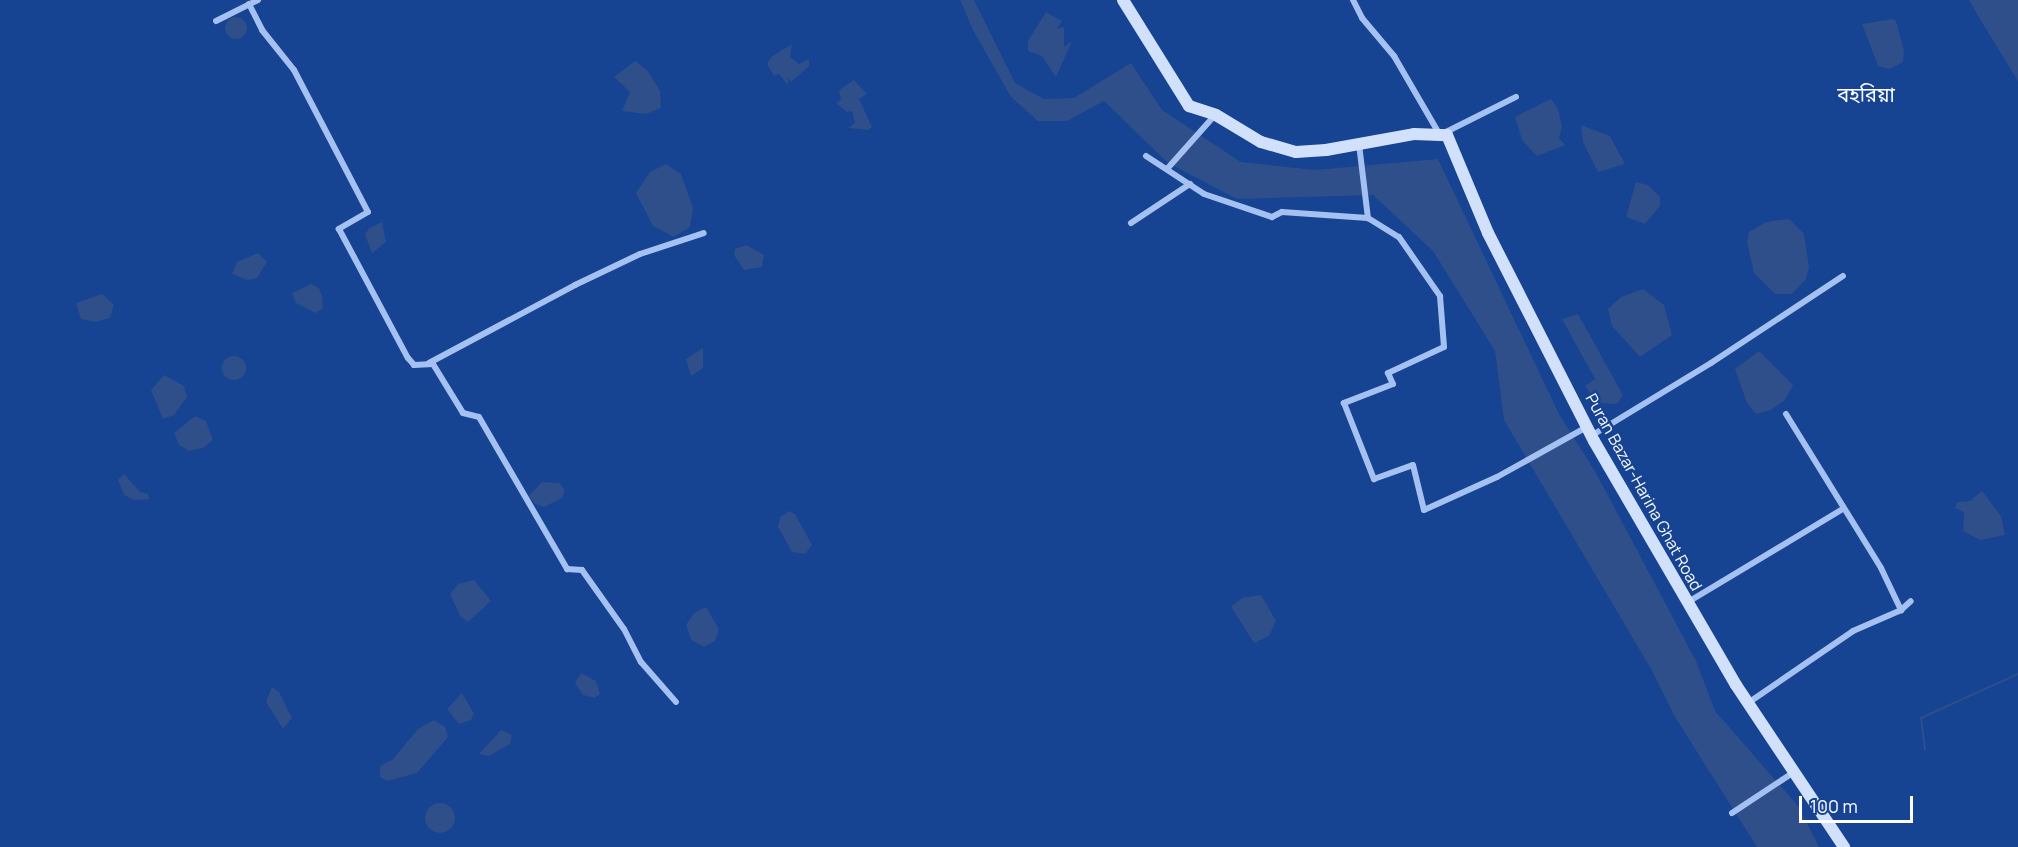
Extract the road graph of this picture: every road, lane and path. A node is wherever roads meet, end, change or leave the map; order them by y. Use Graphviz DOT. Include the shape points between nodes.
graph roads {
  1 [pos="258,0"];
  2 [pos="1123,0"];
  3 [pos="1353,0"];
  4 [pos="249,4"];
  5 [pos="216,21"];
  6 [pos="1516,97"];
  7 [pos="1216,115"];
  8 [pos="1444,135"];
  9 [pos="1359,143"];
  10 [pos="1146,156"];
  11 [pos="1167,169"];
  12 [pos="1190,184"];
  13 [pos="1368,218"];
  14 [pos="1131,223"];
  15 [pos="704,233"];
  16 [pos="1844,276"];
  17 [pos="429,363"];
  18 [pos="1786,414"];
  19 [pos="1589,431"];
  20 [pos="1843,508"];
  21 [pos="1911,601"];
  22 [pos="1688,602"];
  23 [pos="1900,610"];
  24 [pos="676,702"];
  25 [pos="1748,703"];
  26 [pos="1794,772"];
  27 [pos="1732,813"];
  28 [pos="1844,847"];
  1 -- 4 [label="street"];
  2 -- 7 [label="main road" via="1189,106"];
  3 -- 8 [label="street"];
  4 -- 5 [label="street"];
  4 -- 17 [label="street" via="262,30 294,70 369,212 339,229 408,358 414,365"];
  6 -- 8 [label="street"];
  7 -- 9 [label="main road" via="1262,142 1296,152"];
  7 -- 11 [label="street"];
  8 -- 9 [label="main road" via="1414,134"];
  8 -- 19 [label="main road, Puran Bazar-Harina Ghat Road" via="1488,232"];
  9 -- 13 [label="street"];
  10 -- 11 [label="street"];
  11 -- 12 [label="street"];
  12 -- 13 [label="street" via="1204,194 1272,218 1282,212"];
  12 -- 14 [label="street"];
  13 -- 19 [label="street" via="1399,237 1440,297 1444,347 1388,373 1393,384 1344,403 1374,479 1413,465 1424,510"];
  15 -- 17 [label="street" via="640,254"];
  16 -- 19 [label="street" via="1711,363"];
  17 -- 24 [label="street" via="465,415 479,417 567,569 582,570 624,629 641,662"];
  18 -- 20 [label="street"];
  19 -- 22 [label="main road, Puran Bazar-Harina Ghat Road"];
  20 -- 22 [label="street"];
  20 -- 23 [label="street" via="1881,568"];
  21 -- 23 [label="street"];
  22 -- 25 [label="main road, Puran Bazar-Harina Ghat Road"];
  23 -- 25 [label="street" via="1853,631"];
  25 -- 26 [label="main road, Puran Bazar-Harina Ghat Road"];
  26 -- 27 [label="street"];
  26 -- 28 [label="main road, Puran Bazar-Harina Ghat Road"];
}
